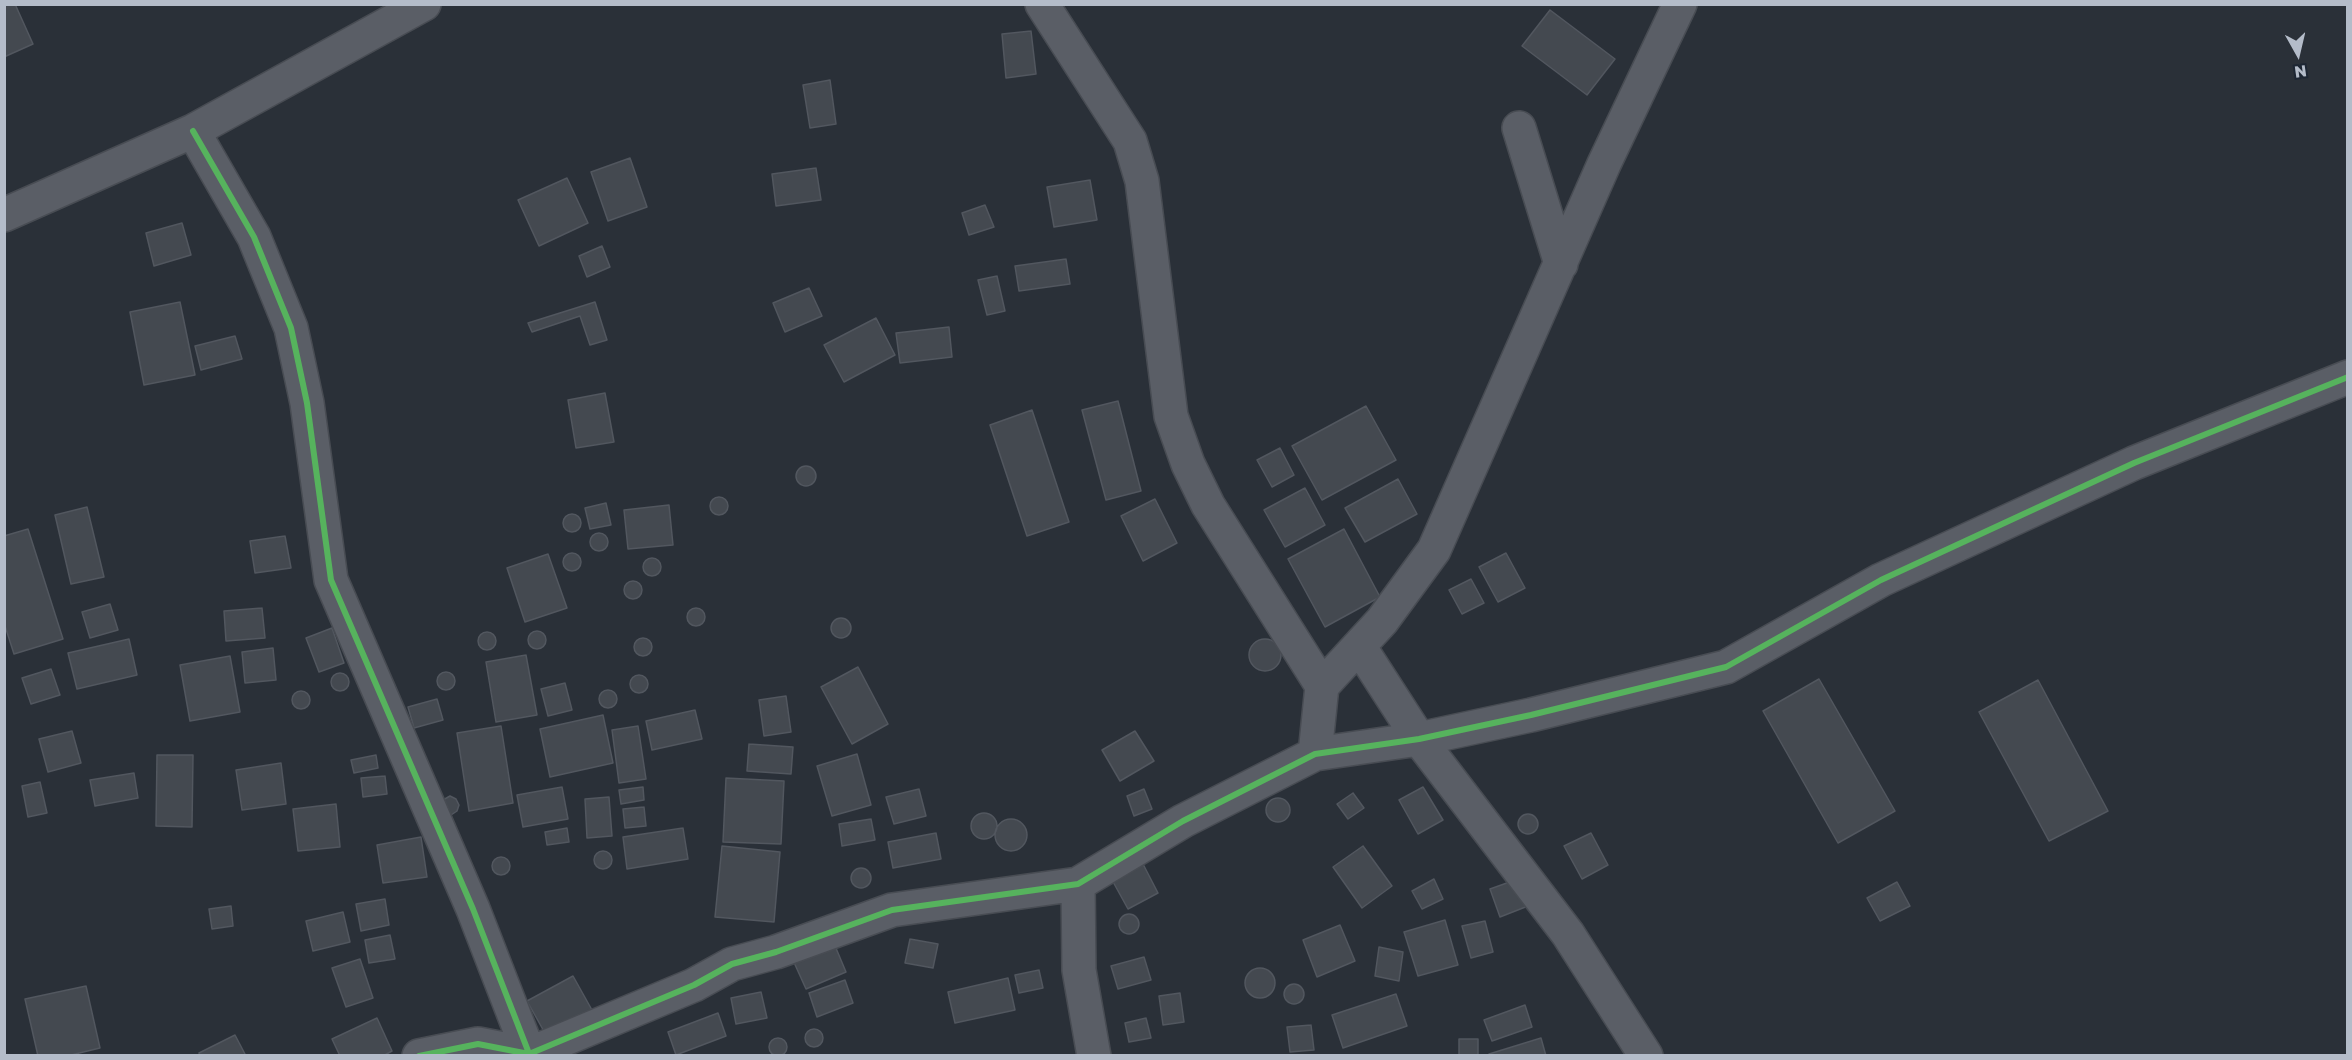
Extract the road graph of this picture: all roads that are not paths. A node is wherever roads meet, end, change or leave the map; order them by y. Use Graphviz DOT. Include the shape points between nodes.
graph roads {
  1 [pos="424,4"];
  2 [pos="1042,4"];
  3 [pos="1680,4"];
  4 [pos="1519,128"];
  5 [pos="193,131"];
  6 [pos="4,215"];
  7 [pos="1561,264"];
  8 [pos="2348,377"];
  9 [pos="1359,646"];
  10 [pos="1323,686"];
  11 [pos="1419,739"];
  12 [pos="1315,754"];
  13 [pos="1078,884"];
  14 [pos="529,1055"];
  15 [pos="419,1056"];
  16 [pos="1094,1056"];
  17 [pos="1646,1056"];
  1 -- 5 [label="street"];
  2 -- 10 [label="street" via="1130,141 1142,181 1171,416 1188,464 1209,505"];
  3 -- 7 [label="street"];
  4 -- 7 [label="street"];
  5 -- 6 [label="street"];
  5 -- 14 [label="street" via="255,237 291,328 307,403 331,580 473,909"];
  7 -- 9 [label="street" via="1434,550"];
  8 -- 11 [label="street" via="2134,463 1881,580 1726,667"];
  9 -- 10 [label="street"];
  9 -- 11 [label="street"];
  10 -- 12 [label="street"];
  11 -- 12 [label="street"];
  11 -- 17 [label="street" via="1568,934"];
  12 -- 13 [label="street" via="1183,821"];
  13 -- 14 [label="street" via="892,910 732,964 694,985"];
  13 -- 16 [label="street" via="1079,970"];
  14 -- 15 [label="street" via="478,1044"];
}
